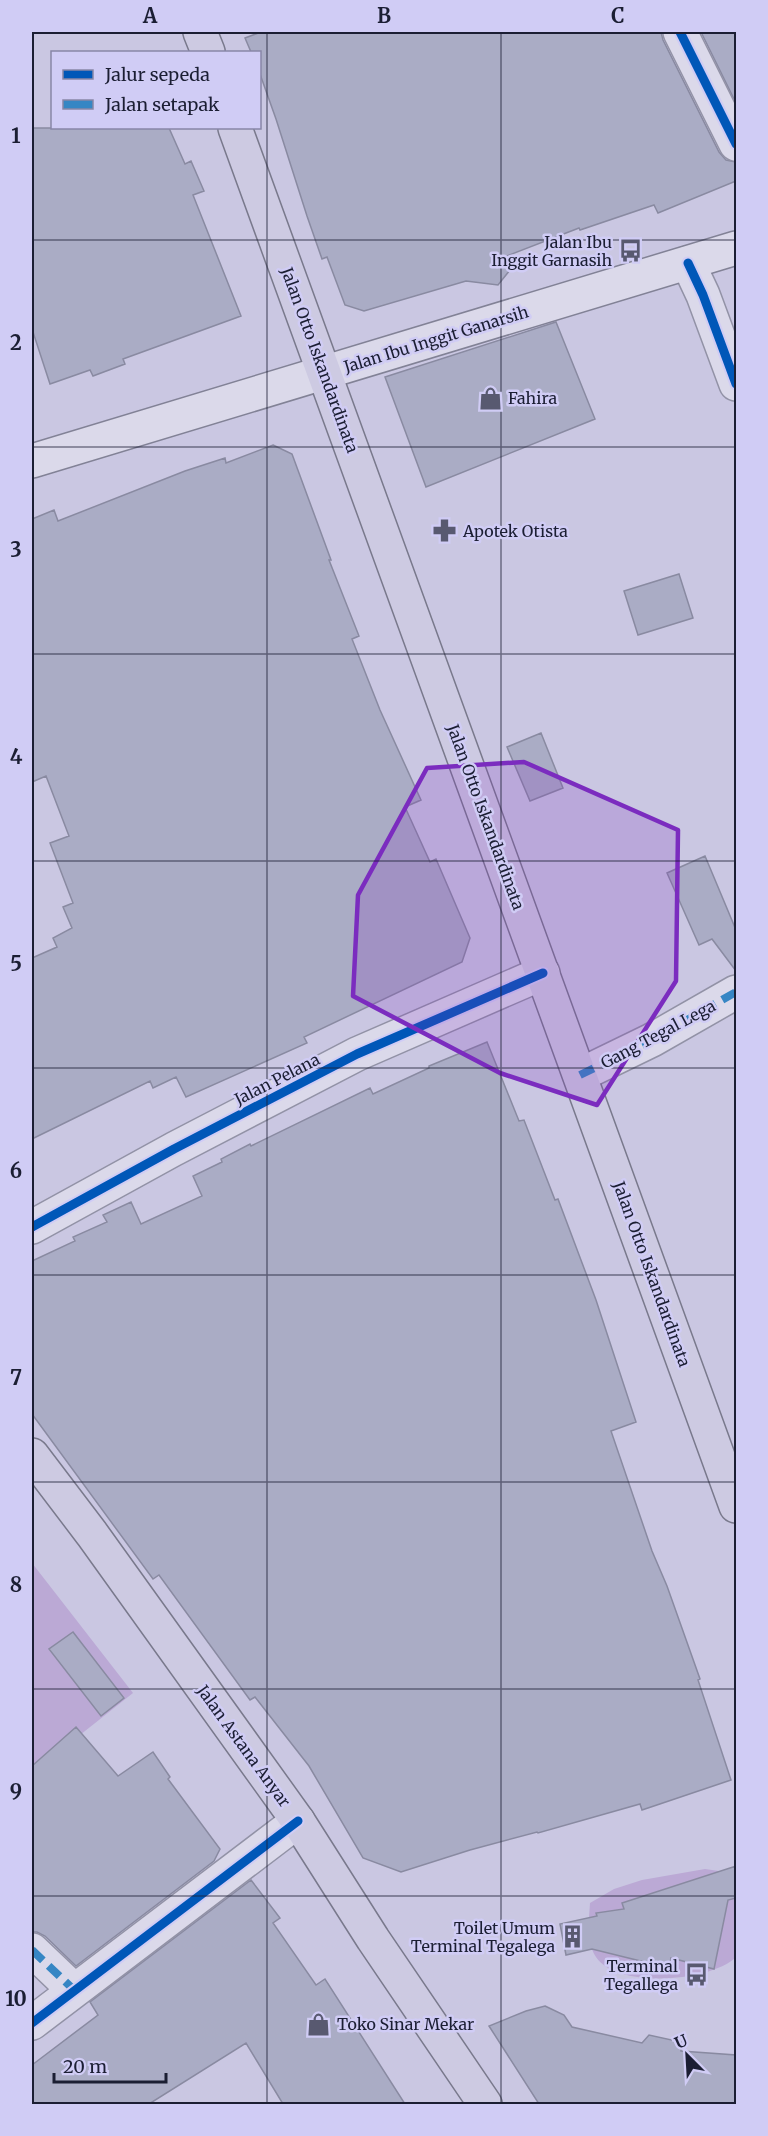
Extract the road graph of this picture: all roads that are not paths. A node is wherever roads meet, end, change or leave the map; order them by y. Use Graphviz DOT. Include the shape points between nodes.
graph roads {
  1 [pos="200,32"];
  2 [pos="680,32"];
  3 [pos="208,51"];
  4 [pos="235,129"];
  5 [pos="736,144"];
  6 [pos="736,248"];
  7 [pos="688,263"];
  8 [pos="324,372"];
  9 [pos="736,384"];
  10 [pos="32,461"];
  11 [pos="543,972"];
  12 [pos="736,993"];
  13 [pos="580,1075"];
  14 [pos="32,1227"];
  15 [pos="32,1455"];
  16 [pos="736,1506"];
  17 [pos="298,1821"];
  18 [pos="32,1950"];
  19 [pos="74,1990"];
  20 [pos="32,2023"];
  21 [pos="485,2104"];
  1 -- 3 [label="main road"];
  2 -- 5 [label="street"];
  4 -- 8 [label="main road, Jalan Otto Iskandardinata"];
  6 -- 7 [label="street, Jalan Ibu Inggit Ganarsih"];
  7 -- 8 [label="street, Jalan Ibu Inggit Ganarsih"];
  7 -- 9 [label="street"];
  8 -- 10 [label="street, Jalan Ibu Inggit Ganarsih"];
  8 -- 11 [label="main road, Jalan Otto Iskandardinata"];
  11 -- 13 [label="main road, Jalan Otto Iskandardinata"];
  11 -- 14 [label="street, Jalan Pelana" via="357,1054"];
  12 -- 13 [label="street, Gang Tegal Lega"];
  13 -- 16 [label="main road, Jalan Otto Iskandardinata"];
  15 -- 17 [label="main road, Jalan Astana Anyar"];
  17 -- 19 [label="street"];
  17 -- 21 [label="main road, Jalan Astana Anyar"];
  18 -- 19 [label="street"];
  19 -- 20 [label="street"];
}
